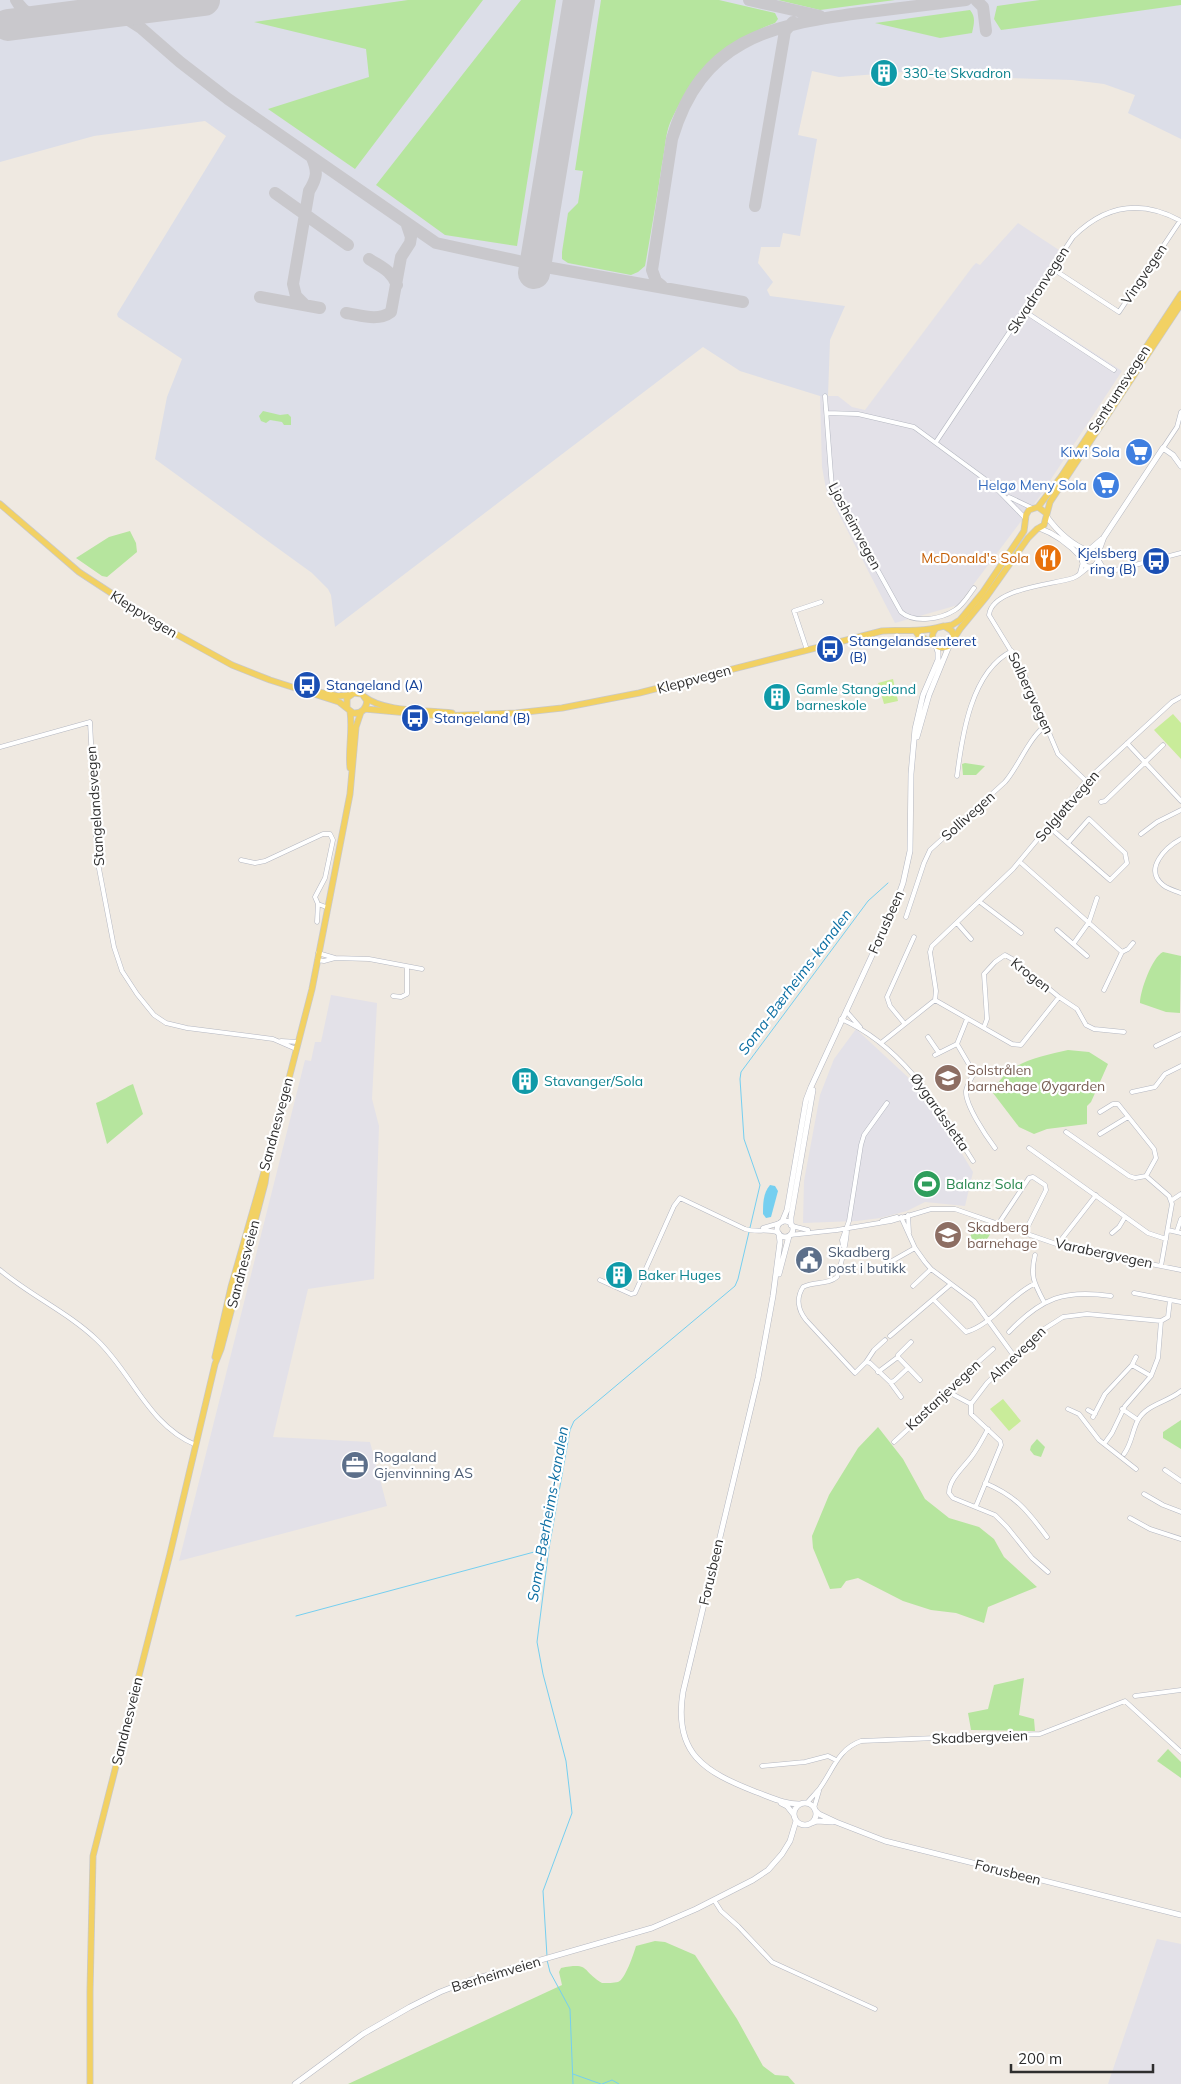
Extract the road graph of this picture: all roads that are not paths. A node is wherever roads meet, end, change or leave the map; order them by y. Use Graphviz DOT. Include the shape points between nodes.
graph roads {
  1 [pos="1180,221"];
  2 [pos="1053,269"];
  3 [pos="1181,294"];
  4 [pos="1181,304"];
  5 [pos="1024,311"];
  6 [pos="1114,370"];
  7 [pos="825,396"];
  8 [pos="1181,412"];
  9 [pos="827,413"];
  10 [pos="936,442"];
  11 [pos="1164,448"];
  12 [pos="1181,466"];
  13 [pos="1003,494"];
  14 [pos="0,504"];
  15 [pos="1035,508"];
  16 [pos="1047,515"];
  17 [pos="1026,520"];
  18 [pos="1038,529"];
  19 [pos="1104,537"];
  20 [pos="1088,551"];
  21 [pos="1181,553"];
  22 [pos="1098,557"];
  23 [pos="1082,560"];
  24 [pos="1091,566"];
  25 [pos="1104,570"];
  26 [pos="1080,573"];
  27 [pos="974,588"];
  28 [pos="821,602"];
  29 [pos="944,626"];
  30 [pos="936,628"];
  31 [pos="916,632"];
  32 [pos="954,638"];
  33 [pos="935,645"];
  34 [pos="949,646"];
  35 [pos="807,650"];
  36 [pos="1012,652"];
  37 [pos="308,691"];
  38 [pos="350,694"];
  39 [pos="365,697"];
  40 [pos="1181,697"];
  41 [pos="348,709"];
  42 [pos="363,711"];
  43 [pos="468,714"];
  44 [pos="1047,725"];
  45 [pos="1127,743"];
  46 [pos="1163,746"];
  47 [pos="0,747"];
  48 [pos="913,754"];
  49 [pos="1145,763"];
  50 [pos="957,776"];
  51 [pos="351,778"];
  52 [pos="1086,781"];
  53 [pos="1181,799"];
  54 [pos="1101,802"];
  55 [pos="1181,810"];
  56 [pos="1048,826"];
  57 [pos="1141,834"];
  58 [pos="1181,839"];
  59 [pos="1068,843"];
  60 [pos="241,860"];
  61 [pos="1020,862"];
  62 [pos="1181,893"];
  63 [pos="1097,898"];
  64 [pos="980,902"];
  65 [pos="318,904"];
  66 [pos="326,907"];
  67 [pos="906,917"];
  68 [pos="317,922"];
  69 [pos="1089,922"];
  70 [pos="957,923"];
  71 [pos="1057,930"];
  72 [pos="1022,933"];
  73 [pos="914,937"];
  74 [pos="971,939"];
  75 [pos="1074,943"];
  76 [pos="1133,943"];
  77 [pos="1122,952"];
  78 [pos="318,953"];
  79 [pos="1087,956"];
  80 [pos="335,958"];
  81 [pos="317,960"];
  82 [pos="407,967"];
  83 [pos="422,969"];
  84 [pos="1104,990"];
  85 [pos="393,996"];
  86 [pos="1059,997"];
  87 [pos="935,1000"];
  88 [pos="846,1011"];
  89 [pos="841,1019"];
  90 [pos="967,1019"];
  91 [pos="904,1023"];
  92 [pos="860,1027"];
  93 [pos="984,1027"];
  94 [pos="1124,1032"];
  95 [pos="1181,1034"];
  96 [pos="928,1037"];
  97 [pos="282,1041"];
  98 [pos="298,1042"];
  99 [pos="881,1043"];
  100 [pos="957,1044"];
  101 [pos="1156,1046"];
  102 [pos="296,1049"];
  103 [pos="1181,1066"];
  104 [pos="815,1079"];
  105 [pos="1132,1092"];
  106 [pos="887,1102"];
  107 [pos="1100,1112"];
  108 [pos="1128,1117"];
  109 [pos="1066,1132"];
  110 [pos="1100,1134"];
  111 [pos="994,1148"];
  112 [pos="1029,1148"];
  113 [pos="973,1161"];
  114 [pos="268,1162"];
  115 [pos="1146,1176"];
  116 [pos="1181,1194"];
  117 [pos="1096,1195"];
  118 [pos="1172,1200"];
  119 [pos="908,1215"];
  120 [pos="901,1217"];
  121 [pos="1125,1217"];
  122 [pos="1181,1219"];
  123 [pos="781,1223"];
  124 [pos="999,1223"];
  125 [pos="792,1225"];
  126 [pos="1027,1228"];
  127 [pos="847,1229"];
  128 [pos="761,1230"];
  129 [pos="1168,1230"];
  130 [pos="817,1231"];
  131 [pos="1179,1232"];
  132 [pos="1112,1233"];
  133 [pos="779,1234"];
  134 [pos="790,1235"];
  135 [pos="909,1235"];
  136 [pos="1166,1239"];
  137 [pos="1061,1240"];
  138 [pos="915,1248"];
  139 [pos="1035,1254"];
  140 [pos="885,1265"];
  141 [pos="1161,1266"];
  142 [pos="931,1269"];
  143 [pos="0,1270"];
  144 [pos="1181,1270"];
  145 [pos="600,1280"];
  146 [pos="951,1284"];
  147 [pos="1034,1284"];
  148 [pos="913,1286"];
  149 [pos="231,1287"];
  150 [pos="1134,1293"];
  151 [pos="773,1296"];
  152 [pos="1112,1296"];
  153 [pos="934,1300"];
  154 [pos="1170,1300"];
  155 [pos="1044,1302"];
  156 [pos="1181,1302"];
  157 [pos="989,1319"];
  158 [pos="1161,1321"];
  159 [pos="1009,1332"];
  160 [pos="890,1336"];
  161 [pos="885,1340"];
  162 [pos="911,1342"];
  163 [pos="993,1348"];
  164 [pos="1014,1356"];
  165 [pos="898,1357"];
  166 [pos="1136,1357"];
  167 [pos="866,1362"];
  168 [pos="215,1364"];
  169 [pos="1132,1365"];
  170 [pos="908,1368"];
  171 [pos="878,1372"];
  172 [pos="1151,1376"];
  173 [pos="920,1380"];
  174 [pos="890,1382"];
  175 [pos="952,1390"];
  176 [pos="1181,1391"];
  177 [pos="901,1396"];
  178 [pos="971,1404"];
  179 [pos="1068,1409"];
  180 [pos="1122,1409"];
  181 [pos="1088,1410"];
  182 [pos="1138,1420"];
  183 [pos="988,1429"];
  184 [pos="894,1442"];
  185 [pos="1104,1444"];
  186 [pos="196,1445"];
  187 [pos="1124,1454"];
  188 [pos="1136,1469"];
  189 [pos="1165,1470"];
  190 [pos="1181,1481"];
  191 [pos="985,1483"];
  192 [pos="1144,1494"];
  193 [pos="976,1506"];
  194 [pos="1181,1512"];
  195 [pos="1130,1518"];
  196 [pos="1047,1537"];
  197 [pos="1181,1539"];
  198 [pos="1048,1572"];
  199 [pos="1181,1690"];
  200 [pos="1135,1696"];
  201 [pos="1181,1752"];
  202 [pos="836,1760"];
  203 [pos="762,1766"];
  204 [pos="820,1788"];
  205 [pos="774,1799"];
  206 [pos="804,1804"];
  207 [pos="815,1809"];
  208 [pos="795,1818"];
  209 [pos="836,1822"];
  210 [pos="809,1824"];
  211 [pos="790,1841"];
  212 [pos="714,1900"];
  213 [pos="1181,1916"];
  214 [pos="875,2009"];
  215 [pos="90,2084"];
  216 [pos="295,2084"];
  1 -- 2 [label="street, Skvadronvegen" via="1160,212 1136,208 1108,212 1086,224 1073,237"];
  1 -- 2 [label="street, Vingvegen" via="1119,312"];
  2 -- 5 [label="street, Skvadronvegen"];
  3 -- 15 [label="main road, Sentrumsvegen" via="1067,469"];
  4 -- 16 [label="main road, Sentrumsvegen" via="1050,502"];
  5 -- 6 [label="street"];
  5 -- 10 [label="street, Skvadronvegen"];
  7 -- 9 [label="street, Ljosheimvegen"];
  8 -- 11 [label="street" via="1177,427"];
  9 -- 10 [label="street" via="858,414 908,425"];
  9 -- 27 [label="street, Ljosheimvegen" via="832,488 899,609 909,618 920,620 951,612"];
  10 -- 13 [label="street"];
  11 -- 12 [label="main road"];
  11 -- 19 [label="main road"];
  13 -- 15 [label="street"];
  13 -- 17 [label="street"];
  14 -- 37 [label="main road, Kleppvegen" via="73,567 163,627 232,665"];
  15 -- 16 [label="main road"];
  15 -- 17 [label="main road, Sentrumsvegen" via="1027,512"];
  16 -- 18 [label="main road, Sentrumsvegen" via="1044,525"];
  16 -- 20 [label="main road" via="1062,534"];
  17 -- 18 [label="main road" via="1031,527"];
  17 -- 29 [label="main road, Sentrumsvegen" via="1020,538 972,608 960,620"];
  18 -- 23 [label="main road" via="1050,532"];
  18 -- 32 [label="main road, Sentrumsvegen"];
  19 -- 20 [label="main road"];
  19 -- 22 [label="main road"];
  20 -- 22 [label="main road"];
  20 -- 23 [label="main road"];
  21 -- 25 [label="street" via="1116,570"];
  22 -- 24 [label="main road"];
  22 -- 25 [label="street"];
  23 -- 24 [label="main road"];
  23 -- 26 [label="street"];
  24 -- 25 [label="street"];
  24 -- 26 [label="street, Solbergvegen"];
  26 -- 36 [label="street, Solbergvegen" via="995,602 989,617"];
  28 -- 35 [label="street" via="794,611"];
  29 -- 30 [label="main road"];
  29 -- 32 [label="main road" via="952,631"];
  30 -- 31 [label="main road, Kleppvegen"];
  30 -- 33 [label="main road" via="932,635"];
  31 -- 33 [label="main road, Kleppvegen"];
  31 -- 35 [label="main road, Kleppvegen" via="882,631"];
  32 -- 34 [label="main road"];
  33 -- 34 [label="main road"];
  33 -- 48 [label="main road, Forusbeen" via="939,656 920,706"];
  34 -- 48 [label="main road, Forusbeen" via="929,695"];
  35 -- 43 [label="main road, Kleppvegen" via="584,705 516,713"];
  36 -- 44 [label="street, Solbergvegen"];
  36 -- 50 [label="street" via="998,660 978,690 964,726"];
  37 -- 38 [label="main road, Kleppvegen" via="338,696"];
  37 -- 41 [label="main road, Kleppvegen" via="339,702"];
  38 -- 39 [label="main road, Kleppvegen" via="358,693"];
  38 -- 41 [label="main road" via="346,702"];
  39 -- 42 [label="main road"];
  39 -- 43 [label="main road, Kleppvegen" via="390,706"];
  40 -- 45 [label="street, Solgløttvegen"];
  41 -- 42 [label="main road, Kleppvegen"];
  41 -- 51 [label="main road, Sandnesvegen" via="352,722"];
  42 -- 43 [label="main road, Kleppvegen" via="441,716"];
  42 -- 51 [label="main road, Sandnesvegen" via="356,726"];
  44 -- 52 [label="street, Solbergvegen" via="1061,757"];
  44 -- 67 [label="street, Sollivegen" via="1038,731 1005,782 930,850"];
  45 -- 49 [label="street"];
  45 -- 52 [label="street, Solgløttvegen"];
  46 -- 49 [label="street"];
  47 -- 97 [label="street, Stangelandsvegen" via="90,722 97,858 114,947 122,971 154,1015 166,1023"];
  48 -- 88 [label="main road, Forusbeen" via="906,872 894,908"];
  49 -- 53 [label="street"];
  49 -- 54 [label="street"];
  51 -- 66 [label="main road, Sandnesvegen"];
  52 -- 56 [label="street, Solgløttvegen"];
  55 -- 57 [label="street"];
  56 -- 59 [label="street"];
  56 -- 61 [label="street, Solgløttvegen"];
  58 -- 62 [label="street" via="1163,852 1156,864 1156,875 1169,888"];
  59 -- 59 [label="street" via="1088,819 1125,853 1127,863 1110,880"];
  60 -- 65 [label="street" via="265,861 323,834 330,834 333,840 325,878 315,897"];
  61 -- 64 [label="street, Solgløttvegen"];
  61 -- 69 [label="street"];
  63 -- 69 [label="street"];
  64 -- 70 [label="street, Solgløttvegen"];
  64 -- 72 [label="street"];
  65 -- 66 [label="street"];
  65 -- 68 [label="street"];
  66 -- 78 [label="main road, Sandnesvegen"];
  69 -- 75 [label="street"];
  69 -- 77 [label="street"];
  70 -- 74 [label="street"];
  70 -- 87 [label="street, Solgløttvegen" via="931,950"];
  71 -- 75 [label="street"];
  73 -- 91 [label="street" via="887,997"];
  75 -- 79 [label="street"];
  76 -- 77 [label="street"];
  77 -- 84 [label="street"];
  78 -- 80 [label="street"];
  78 -- 81 [label="main road, Sandnesvegen"];
  80 -- 81 [label="street"];
  80 -- 82 [label="street" via="369,959"];
  81 -- 98 [label="main road, Sandnesvegen"];
  82 -- 83 [label="street"];
  82 -- 85 [label="street" via="407,994"];
  86 -- 93 [label="street" via="1021,1045 1012,1044"];
  86 -- 93 [label="street, Krogen" via="1004,955 984,974 987,1019"];
  86 -- 94 [label="street, Krogen" via="1077,1008 1089,1028"];
  87 -- 90 [label="street"];
  87 -- 91 [label="street"];
  88 -- 89 [label="main road, Forusbeen"];
  88 -- 92 [label="street, Øygardssletta"];
  89 -- 92 [label="street, Øygardssletta"];
  89 -- 104 [label="main road, Forusbeen"];
  90 -- 93 [label="street"];
  90 -- 100 [label="street"];
  91 -- 99 [label="street"];
  92 -- 99 [label="street, Øygardssletta"];
  95 -- 101 [label="street"];
  96 -- 100 [label="street" via="937,1054"];
  97 -- 98 [label="street, Stangelandsvegen"];
  97 -- 102 [label="street, Stangelandsvegen"];
  98 -- 102 [label="main road, Sandnesvegen"];
  99 -- 113 [label="street, Øygardssletta" via="914,1074"];
  100 -- 111 [label="street" via="974,1073 966,1095"];
  102 -- 114 [label="main road, Sandnesvegen"];
  103 -- 105 [label="street" via="1164,1074 1155,1087"];
  104 -- 123 [label="main road, Forusbeen" via="806,1100 787,1210"];
  104 -- 125 [label="main road, Forusbeen"];
  106 -- 127 [label="street" via="864,1135"];
  107 -- 108 [label="street" via="1116,1104"];
  108 -- 110 [label="street"];
  108 -- 115 [label="street" via="1150,1142 1156,1155"];
  109 -- 115 [label="street" via="1129,1176"];
  112 -- 117 [label="street"];
  114 -- 149 [label="main road, Sandnesvegen"];
  114 -- 168 [label="main road, Sandnesveien"];
  115 -- 118 [label="street"];
  116 -- 118 [label="street"];
  117 -- 121 [label="street"];
  117 -- 137 [label="street"];
  118 -- 129 [label="street"];
  119 -- 120 [label="street, Varabergvegen"];
  119 -- 124 [label="street, Varabergvegen" via="943,1208 955,1209"];
  119 -- 135 [label="street"];
  120 -- 127 [label="street, Varabergvegen"];
  120 -- 135 [label="street"];
  121 -- 132 [label="street"];
  121 -- 136 [label="street" via="1148,1233"];
  122 -- 131 [label="street"];
  123 -- 125 [label="main road"];
  123 -- 128 [label="street"];
  123 -- 133 [label="main road, Forusbeen"];
  124 -- 126 [label="street" via="1028,1178 1033,1176 1045,1185 1046,1190"];
  124 -- 141 [label="street, Varabergvegen" via="1080,1251"];
  125 -- 130 [label="street" via="802,1230"];
  125 -- 134 [label="main road, Forusbeen"];
  127 -- 130 [label="street, Varabergvegen"];
  127 -- 167 [label="street" via="837,1277 803,1287 799,1308 806,1320 855,1372"];
  128 -- 133 [label="street"];
  128 -- 145 [label="street" via="745,1229 680,1198 635,1293"];
  129 -- 131 [label="street"];
  129 -- 136 [label="street"];
  130 -- 134 [label="street"];
  133 -- 134 [label="main road"];
  133 -- 151 [label="main road, Forusbeen"];
  134 -- 151 [label="main road, Forusbeen"];
  135 -- 138 [label="street"];
  136 -- 141 [label="street"];
  138 -- 140 [label="street"];
  138 -- 142 [label="street"];
  139 -- 147 [label="street"];
  141 -- 144 [label="street, Varabergvegen"];
  142 -- 146 [label="street"];
  142 -- 148 [label="street"];
  143 -- 186 [label="street" via="91,1335 110,1353 160,1420"];
  146 -- 153 [label="street"];
  146 -- 157 [label="street" via="974,1300"];
  147 -- 155 [label="street"];
  147 -- 157 [label="street" via="1021,1290"];
  149 -- 168 [label="main road, Sandnesveien"];
  150 -- 154 [label="street"];
  151 -- 205 [label="main road, Forusbeen" via="758,1378 682,1692 680,1712 687,1742 703,1765 727,1780"];
  152 -- 155 [label="street" via="1074,1294"];
  153 -- 157 [label="street" via="966,1332"];
  153 -- 160 [label="street"];
  154 -- 156 [label="street"];
  154 -- 158 [label="street" via="1168,1317"];
  155 -- 159 [label="street"];
  157 -- 164 [label="street"];
  158 -- 164 [label="street, Almevegen" via="1087,1314 1071,1316 1047,1326"];
  158 -- 172 [label="street" via="1158,1358"];
  161 -- 167 [label="street"];
  162 -- 165 [label="street"];
  163 -- 175 [label="street, Kastanjevegen"];
  164 -- 178 [label="street, Almevegen" via="986,1383"];
  165 -- 170 [label="street"];
  165 -- 171 [label="street"];
  166 -- 169 [label="street"];
  167 -- 171 [label="street"];
  168 -- 186 [label="main road, Sandnesveien"];
  169 -- 172 [label="street"];
  169 -- 181 [label="street" via="1105,1394 1094,1416"];
  170 -- 173 [label="street"];
  170 -- 174 [label="street"];
  171 -- 174 [label="street"];
  172 -- 180 [label="street"];
  174 -- 177 [label="street"];
  175 -- 178 [label="street" via="954,1395"];
  175 -- 184 [label="street, Kastanjevegen"];
  176 -- 182 [label="street" via="1154,1406"];
  178 -- 183 [label="street" via="971,1414"];
  179 -- 185 [label="street" via="1079,1414"];
  180 -- 182 [label="street"];
  180 -- 185 [label="street"];
  182 -- 187 [label="street"];
  183 -- 191 [label="street" via="1001,1445"];
  183 -- 193 [label="street" via="948,1490 953,1498"];
  185 -- 188 [label="street"];
  186 -- 215 [label="main road, Sandnesveien" via="93,1856"];
  189 -- 190 [label="street"];
  191 -- 193 [label="street"];
  191 -- 196 [label="street" via="1018,1501"];
  192 -- 194 [label="street"];
  193 -- 198 [label="street" via="999,1519"];
  195 -- 197 [label="street" via="1150,1529"];
  199 -- 200 [label="street"];
  201 -- 202 [label="street, Skadbergveien" via="1125,1701 1040,1734 861,1741 847,1748"];
  202 -- 203 [label="street" via="828,1756"];
  202 -- 204 [label="street, Skadbergveien"];
  204 -- 206 [label="street, Skadbergveien"];
  204 -- 207 [label="street, Skadbergveien"];
  205 -- 206 [label="main road, Forusbeen"];
  205 -- 208 [label="main road, Forusbeen" via="787,1806"];
  206 -- 207 [label="main road, Forusbeen"];
  206 -- 208 [label="main road" via="796,1807"];
  207 -- 209 [label="main road, Forusbeen"];
  207 -- 210 [label="main road" via="815,1819"];
  208 -- 210 [label="main road, Forusbeen" via="800,1824"];
  208 -- 211 [label="main road"];
  209 -- 210 [label="main road, Forusbeen"];
  209 -- 213 [label="main road, Forusbeen" via="903,1846"];
  210 -- 211 [label="main road"];
  211 -- 212 [label="main road, Bærheimveien" via="768,1870"];
  212 -- 214 [label="street" via="772,1962"];
  212 -- 216 [label="main road, Bærheimveien" via="630,1936 478,1978 440,1992 363,2034"];
}
